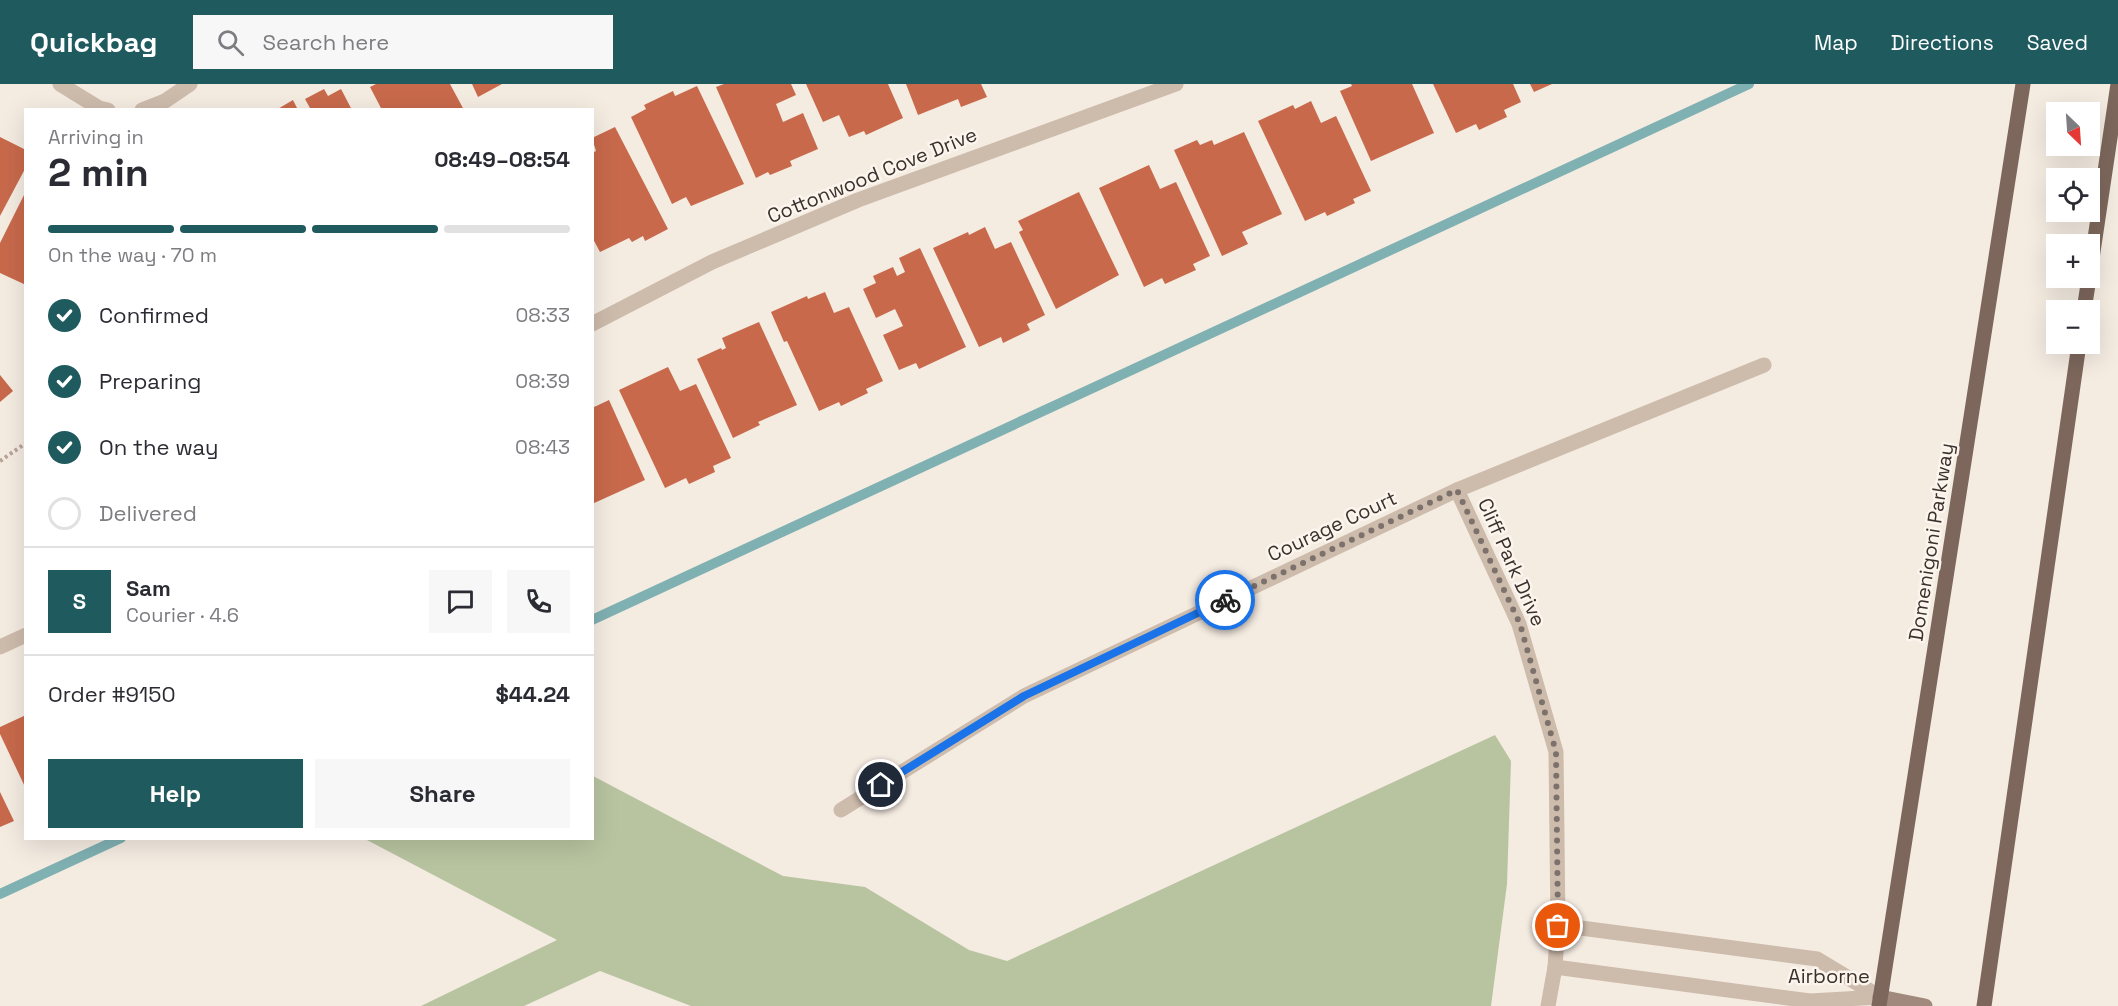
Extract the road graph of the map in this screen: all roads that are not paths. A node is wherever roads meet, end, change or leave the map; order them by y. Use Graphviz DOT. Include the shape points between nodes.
graph roads {
  1 [pos="60,84"];
  2 [pos="190,84"];
  3 [pos="1176,84"];
  4 [pos="2024,84"];
  5 [pos="2118,84"];
  6 [pos="99,108"];
  7 [pos="147,108"];
  8 [pos="2096,234"];
  9 [pos="594,323"];
  10 [pos="2078,354"];
  11 [pos="1764,365"];
  12 [pos="1457,490"];
  13 [pos="24,636"];
  14 [pos="0,647"];
  15 [pos="841,810"];
  16 [pos="1558,926"];
  17 [pos="1555,967"];
  18 [pos="1879,1002"];
  19 [pos="1548,1006"];
  20 [pos="1925,1006"];
  21 [pos="1984,1006"];
  1 -- 6 [label="street"];
  2 -- 7 [label="street"];
  3 -- 9 [label="street, Cottonwood Cove Drive" via="858,200 712,262"];
  4 -- 18 [label="main road, Domenigoni Parkway"];
  5 -- 8 [label="main road"];
  10 -- 21 [label="main road"];
  11 -- 12 [label="street, Courage Court"];
  12 -- 15 [label="street, Courage Court" via="1024,696"];
  12 -- 16 [label="street, Cliff Park Drive" via="1520,624 1556,752"];
  13 -- 14 [label="street"];
  16 -- 17 [label="street, Cliff Park Drive"];
  16 -- 18 [label="street, Airborne" via="1817,959"];
  17 -- 18 [label="street, Airborne" via="1810,1001"];
  17 -- 19 [label="street, Cliff Park Drive"];
  18 -- 20 [label="street"];
}
